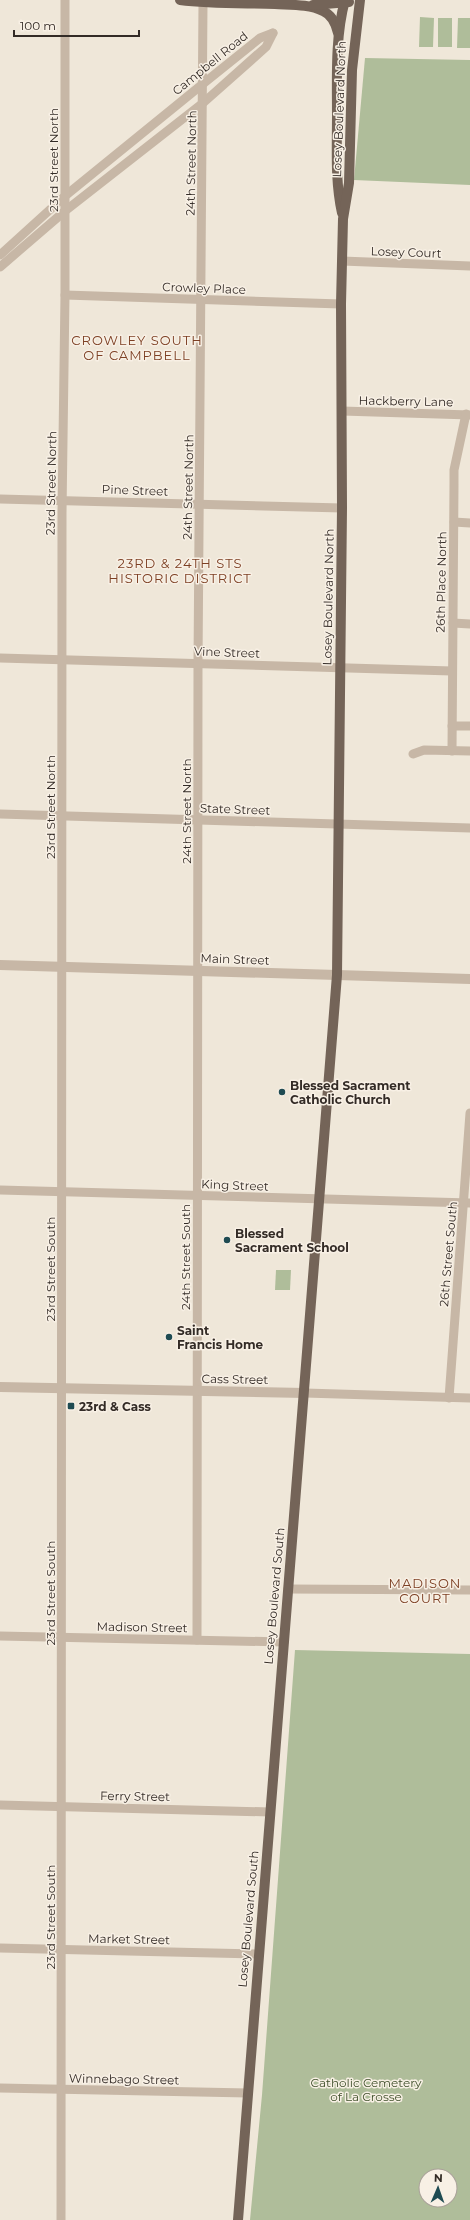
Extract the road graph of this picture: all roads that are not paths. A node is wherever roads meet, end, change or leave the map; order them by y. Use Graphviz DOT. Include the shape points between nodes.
graph roads {
  1 [pos="64,0"];
  2 [pos="180,0"];
  3 [pos="356,0"];
  4 [pos="360,0"];
  5 [pos="344,2"];
  6 [pos="203,3"];
  7 [pos="299,5"];
  8 [pos="339,39"];
  9 [pos="204,83"];
  10 [pos="203,103"];
  11 [pos="65,196"];
  12 [pos="65,211"];
  13 [pos="343,219"];
  14 [pos="0,255"];
  15 [pos="342,261"];
  16 [pos="470,266"];
  17 [pos="0,267"];
  18 [pos="65,295"];
  19 [pos="201,300"];
  20 [pos="341,304"];
  21 [pos="342,411"];
  22 [pos="468,414"];
  23 [pos="0,499"];
  24 [pos="62,500"];
  25 [pos="200,504"];
  26 [pos="342,508"];
  27 [pos="454,522"];
  28 [pos="470,523"];
  29 [pos="453,623"];
  30 [pos="470,624"];
  31 [pos="0,658"];
  32 [pos="62,660"];
  33 [pos="198,663"];
  34 [pos="340,667"];
  35 [pos="452,671"];
  36 [pos="452,726"];
  37 [pos="470,726"];
  38 [pos="452,751"];
  39 [pos="470,751"];
  40 [pos="413,754"];
  41 [pos="0,814"];
  42 [pos="63,815"];
  43 [pos="198,820"];
  44 [pos="340,824"];
  45 [pos="470,828"];
  46 [pos="0,965"];
  47 [pos="62,967"];
  48 [pos="198,971"];
  49 [pos="337,975"];
  50 [pos="470,979"];
  51 [pos="470,1112"];
  52 [pos="0,1190"];
  53 [pos="62,1191"];
  54 [pos="198,1195"];
  55 [pos="320,1200"];
  56 [pos="467,1203"];
  57 [pos="0,1387"];
  58 [pos="62,1388"];
  59 [pos="197,1391"];
  60 [pos="305,1393"];
  61 [pos="448,1398"];
  62 [pos="470,1398"];
  63 [pos="288,1589"];
  64 [pos="470,1590"];
  65 [pos="0,1636"];
  66 [pos="62,1638"];
  67 [pos="197,1640"];
  68 [pos="284,1642"];
  69 [pos="0,1805"];
  70 [pos="62,1807"];
  71 [pos="270,1812"];
  72 [pos="0,1948"];
  73 [pos="62,1949"];
  74 [pos="258,1954"];
  75 [pos="0,2088"];
  76 [pos="61,2090"];
  77 [pos="248,2093"];
  78 [pos="62,2220"];
  79 [pos="238,2220"];
  1 -- 11 [label="street, 23rd Street North"];
  2 -- 6 [label="main road"];
  3 -- 5 [label="main road"];
  4 -- 13 [label="main road, Losey Boulevard North" via="352,70 348,188"];
  5 -- 7 [label="main road"];
  5 -- 8 [label="main road, Losey Boulevard North"];
  6 -- 7 [label="main road"];
  6 -- 9 [label="street, 24th Street North"];
  7 -- 8 [label="main road" via="330,15 336,25"];
  8 -- 13 [label="main road, Losey Boulevard North" via="337,188"];
  9 -- 10 [label="street, 24th Street North"];
  9 -- 10 [label="street, Campbell Road" via="260,38 273,34 266,47"];
  9 -- 11 [label="street, Campbell Road"];
  10 -- 12 [label="street, Campbell Road"];
  10 -- 19 [label="street, 24th Street North"];
  11 -- 12 [label="street, 23rd Street North"];
  11 -- 14 [label="street, Campbell Road"];
  12 -- 17 [label="street, Campbell Road"];
  12 -- 18 [label="street, 23rd Street North"];
  13 -- 15 [label="main road, Losey Boulevard North"];
  15 -- 16 [label="street, Losey Court"];
  15 -- 20 [label="main road, Losey Boulevard North"];
  18 -- 19 [label="street, Crowley Place"];
  18 -- 24 [label="street, 23rd Street North"];
  19 -- 20 [label="street, Crowley Place"];
  19 -- 25 [label="street, 24th Street North"];
  20 -- 21 [label="main road, Losey Boulevard North"];
  21 -- 22 [label="street, Hackberry Lane"];
  21 -- 26 [label="main road, Losey Boulevard North"];
  22 -- 27 [label="street, 26th Place North" via="454,470"];
  23 -- 24 [label="street, Pine Street"];
  24 -- 25 [label="street, Pine Street"];
  24 -- 32 [label="street, 23rd Street North"];
  25 -- 26 [label="street, Pine Street"];
  25 -- 33 [label="street, 24th Street North"];
  26 -- 34 [label="main road, Losey Boulevard North"];
  27 -- 28 [label="street"];
  27 -- 29 [label="street, 26th Place North"];
  29 -- 30 [label="street"];
  29 -- 35 [label="street, 26th Place North"];
  31 -- 32 [label="street, Vine Street"];
  32 -- 33 [label="street, Vine Street"];
  32 -- 42 [label="street, 23rd Street North"];
  33 -- 34 [label="street, Vine Street"];
  33 -- 43 [label="street, 24th Street North"];
  34 -- 35 [label="street, Vine Street"];
  34 -- 44 [label="main road, Losey Boulevard North"];
  35 -- 36 [label="street, 26th Place North"];
  36 -- 37 [label="street"];
  36 -- 38 [label="street, 26th Place North"];
  38 -- 39 [label="street"];
  38 -- 40 [label="street" via="424,750"];
  41 -- 42 [label="street, State Street"];
  42 -- 43 [label="street, State Street"];
  42 -- 47 [label="street, 23rd Street North"];
  43 -- 44 [label="street, State Street"];
  43 -- 48 [label="street, 24th Street North"];
  44 -- 45 [label="street, State Street"];
  44 -- 49 [label="main road, Losey Boulevard North"];
  46 -- 47 [label="street, Main Street"];
  47 -- 48 [label="street, Main Street"];
  47 -- 53 [label="street, 23rd Street South"];
  48 -- 49 [label="street, Main Street"];
  48 -- 54 [label="street, 24th Street South"];
  49 -- 50 [label="street, Main Street"];
  49 -- 55 [label="main road, Losey Boulevard South"];
  51 -- 56 [label="street, 26th Street South"];
  52 -- 53 [label="street, King Street"];
  53 -- 54 [label="street, King Street"];
  53 -- 58 [label="street, 23rd Street South"];
  54 -- 55 [label="street, King Street"];
  54 -- 59 [label="street, 24th Street South"];
  55 -- 56 [label="street, King Street"];
  55 -- 60 [label="main road, Losey Boulevard South"];
  56 -- 61 [label="street, 26th Street South"];
  57 -- 58 [label="street, Cass Street"];
  58 -- 59 [label="street, Cass Street"];
  58 -- 66 [label="street, 23rd Street South"];
  59 -- 60 [label="street, Cass Street"];
  59 -- 67 [label="street, 24th Street South"];
  60 -- 61 [label="street, Cass Street"];
  60 -- 63 [label="main road, Losey Boulevard South"];
  61 -- 62 [label="street, Cass Street"];
  63 -- 64 [label="street"];
  63 -- 68 [label="main road, Losey Boulevard South"];
  65 -- 66 [label="street, Madison Street"];
  66 -- 67 [label="street, Madison Street"];
  66 -- 70 [label="street, 23rd Street South"];
  67 -- 68 [label="street, Madison Street"];
  68 -- 71 [label="main road, Losey Boulevard South"];
  69 -- 70 [label="street, Ferry Street"];
  70 -- 71 [label="street, Ferry Street"];
  70 -- 73 [label="street, 23rd Street South"];
  71 -- 74 [label="main road, Losey Boulevard South"];
  72 -- 73 [label="street, Market Street"];
  73 -- 74 [label="street, Market Street"];
  73 -- 76 [label="street, 23rd Street South"];
  74 -- 77 [label="main road, Losey Boulevard South"];
  75 -- 76 [label="street, Winnebago Street"];
  76 -- 77 [label="street, Winnebago Street"];
  76 -- 78 [label="street, 23rd Street South"];
  77 -- 79 [label="main road, Losey Boulevard South"];
}
